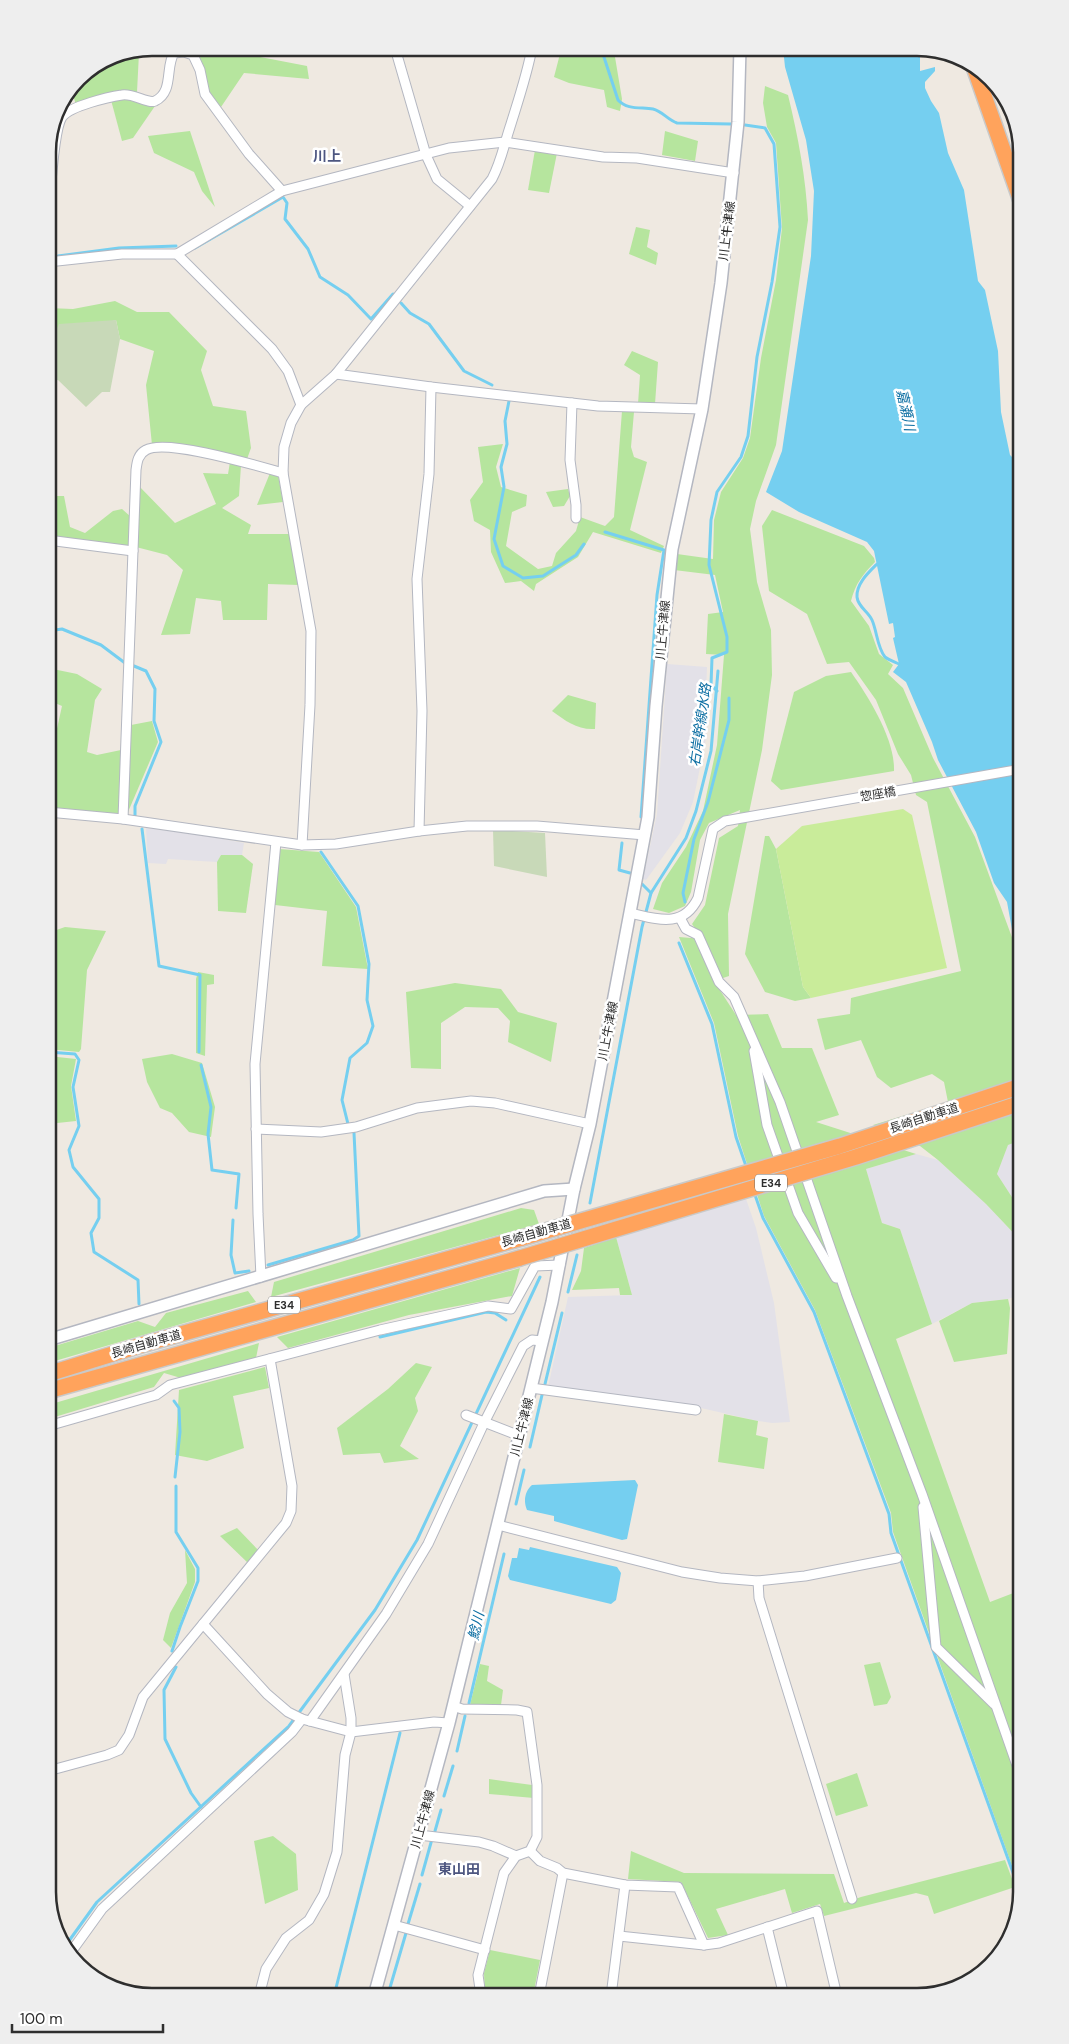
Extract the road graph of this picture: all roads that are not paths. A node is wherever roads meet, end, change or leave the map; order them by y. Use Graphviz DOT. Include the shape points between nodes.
graph roads {
  1 [pos="172,56"];
  2 [pos="193,56"];
  3 [pos="398,56"];
  4 [pos="530,56"];
  5 [pos="740,56"];
  6 [pos="979,79"];
  7 [pos="63,116"];
  8 [pos="505,142"];
  9 [pos="426,155"];
  10 [pos="734,173"];
  11 [pos="1013,176"];
  12 [pos="282,191"];
  13 [pos="470,206"];
  14 [pos="177,254"];
  15 [pos="56,261"];
  16 [pos="336,374"];
  17 [pos="431,387"];
  18 [pos="572,403"];
  19 [pos="301,405"];
  20 [pos="702,410"];
  21 [pos="283,473"];
  22 [pos="576,518"];
  23 [pos="56,541"];
  24 [pos="133,551"];
  25 [pos="1013,771"];
  26 [pos="56,813"];
  27 [pos="123,819"];
  28 [pos="419,830"];
  29 [pos="645,835"];
  30 [pos="276,842"];
  31 [pos="302,845"];
  32 [pos="633,913"];
  33 [pos="680,918"];
  34 [pos="751,1036"];
  35 [pos="1013,1089"];
  36 [pos="1013,1106"];
  37 [pos="590,1124"];
  38 [pos="256,1129"];
  39 [pos="574,1189"];
  40 [pos="560,1265"];
  41 [pos="262,1277"];
  42 [pos="847,1296"];
  43 [pos="56,1338"];
  44 [pos="542,1341"];
  45 [pos="270,1359"];
  46 [pos="56,1372"];
  47 [pos="532,1388"];
  48 [pos="56,1389"];
  49 [pos="696,1410"];
  50 [pos="466,1415"];
  51 [pos="484,1422"];
  52 [pos="56,1424"];
  53 [pos="520,1436"];
  54 [pos="922,1494"];
  55 [pos="498,1526"];
  56 [pos="897,1558"];
  57 [pos="758,1581"];
  58 [pos="203,1624"];
  59 [pos="344,1674"];
  60 [pos="454,1706"];
  61 [pos="996,1706"];
  62 [pos="306,1720"];
  63 [pos="449,1724"];
  64 [pos="351,1732"];
  65 [pos="1013,1752"];
  66 [pos="56,1769"];
  67 [pos="419,1835"];
  68 [pos="530,1851"];
  69 [pos="516,1856"];
  70 [pos="563,1873"];
  71 [pos="625,1885"];
  72 [pos="852,1899"];
  73 [pos="394,1925"];
  74 [pos="767,1928"];
  75 [pos="619,1936"];
  76 [pos="704,1945"];
  77 [pos="74,1947"];
  78 [pos="485,1950"];
  79 [pos="261,1988"];
  80 [pos="376,1988"];
  81 [pos="480,1988"];
  82 [pos="541,1988"];
  83 [pos="612,1988"];
  84 [pos="782,1988"];
  85 [pos="835,1988"];
  1 -- 7 [label="street" via="169,79 163,94 155,100 136,95 117,96"];
  2 -- 12 [label="street" via="205,94 249,154"];
  3 -- 9 [label="street"];
  4 -- 8 [label="street"];
  5 -- 10 [label="main road, 川上牛津線"];
  6 -- 11 [label="highway"];
  8 -- 9 [label="street" via="449,148"];
  8 -- 10 [label="street"];
  8 -- 13 [label="street" via="502,160 492,179"];
  9 -- 12 [label="street"];
  9 -- 13 [label="street" via="437,179"];
  10 -- 20 [label="main road, 川上牛津線"];
  12 -- 14 [label="street"];
  13 -- 16 [label="street"];
  14 -- 15 [label="street" via="122,254"];
  14 -- 19 [label="street" via="272,349 288,371"];
  16 -- 17 [label="street"];
  16 -- 19 [label="street"];
  17 -- 18 [label="street"];
  17 -- 28 [label="street" via="429,474 417,579 422,711"];
  18 -- 20 [label="street"];
  18 -- 22 [label="street" via="570,460"];
  19 -- 21 [label="street" via="291,423 284,447"];
  20 -- 29 [label="main road, 川上牛津線" via="672,549"];
  21 -- 24 [label="street" via="188,450 146,449 138,456 136,470"];
  21 -- 31 [label="street" via="311,631"];
  23 -- 24 [label="street"];
  24 -- 27 [label="street"];
  25 -- 33 [label="street, 惣座橋" via="725,821 713,829 698,898 692,909"];
  26 -- 27 [label="street"];
  27 -- 30 [label="street"];
  28 -- 29 [label="street" via="537,826"];
  28 -- 31 [label="street" via="336,844"];
  29 -- 32 [label="main road, 川上牛津線"];
  30 -- 31 [label="street"];
  30 -- 38 [label="street" via="255,1064"];
  32 -- 33 [label="street" via="662,920"];
  32 -- 37 [label="main road, 川上牛津線"];
  33 -- 34 [label="street" via="686,929 698,935 720,982 734,997"];
  34 -- 42 [label="street" via="780,1102"];
  34 -- 42 [label="street" via="767,1125 798,1213"];
  35 -- 46 [label="highway, 長崎自動車道 / E34, bridge" via="840,1146"];
  36 -- 48 [label="highway, 長崎自動車道 / E34, bridge" via="856,1157 520,1258"];
  37 -- 38 [label="street" via="495,1103 471,1101 417,1108 356,1128 321,1132"];
  37 -- 39 [label="main road, 川上牛津線"];
  38 -- 41 [label="street"];
  39 -- 40 [label="main road, 川上牛津線"];
  39 -- 41 [label="main road" via="544,1191"];
  40 -- 44 [label="main road, 川上牛津線"];
  40 -- 45 [label="street" via="535,1266 511,1309 488,1306"];
  41 -- 43 [label="main road"];
  42 -- 54 [label="street"];
  44 -- 47 [label="main road, 川上牛津線"];
  44 -- 51 [label="street" via="532,1340 523,1346"];
  45 -- 52 [label="street" via="170,1385 156,1395"];
  45 -- 58 [label="street" via="292,1486 291,1512 277,1536"];
  47 -- 49 [label="street"];
  47 -- 53 [label="main road, 川上牛津線"];
  50 -- 51 [label="street"];
  51 -- 53 [label="street"];
  51 -- 59 [label="street" via="428,1544 386,1614"];
  53 -- 55 [label="main road, 川上牛津線"];
  54 -- 61 [label="street"];
  54 -- 61 [label="street" via="936,1647"];
  55 -- 57 [label="street" via="682,1572"];
  55 -- 60 [label="main road, 川上牛津線"];
  56 -- 57 [label="street" via="805,1576"];
  57 -- 72 [label="street" via="759,1598"];
  58 -- 62 [label="street" via="267,1694 288,1712"];
  58 -- 66 [label="street" via="143,1697 130,1734 118,1750"];
  59 -- 62 [label="street"];
  59 -- 64 [label="street"];
  60 -- 63 [label="main road, 川上牛津線"];
  60 -- 68 [label="street" via="527,1712 537,1785 536,1837"];
  61 -- 65 [label="street"];
  62 -- 64 [label="street"];
  62 -- 77 [label="street" via="102,1909"];
  63 -- 64 [label="street" via="434,1722"];
  63 -- 67 [label="main road, 川上牛津線"];
  64 -- 79 [label="street" via="345,1755 337,1852 324,1894 309,1920 286,1938 266,1969"];
  67 -- 69 [label="street" via="486,1844"];
  67 -- 73 [label="main road, 川上牛津線"];
  68 -- 69 [label="street"];
  68 -- 70 [label="street" via="540,1861"];
  69 -- 78 [label="street" via="504,1873"];
  70 -- 71 [label="street"];
  70 -- 82 [label="street"];
  71 -- 75 [label="street"];
  71 -- 76 [label="street" via="678,1887"];
  73 -- 78 [label="street"];
  73 -- 80 [label="main road, 川上牛津線"];
  74 -- 76 [label="street"];
  74 -- 84 [label="street"];
  74 -- 85 [label="street" via="816,1911"];
  75 -- 76 [label="street"];
  75 -- 83 [label="street"];
  78 -- 81 [label="street" via="478,1975"];
}
